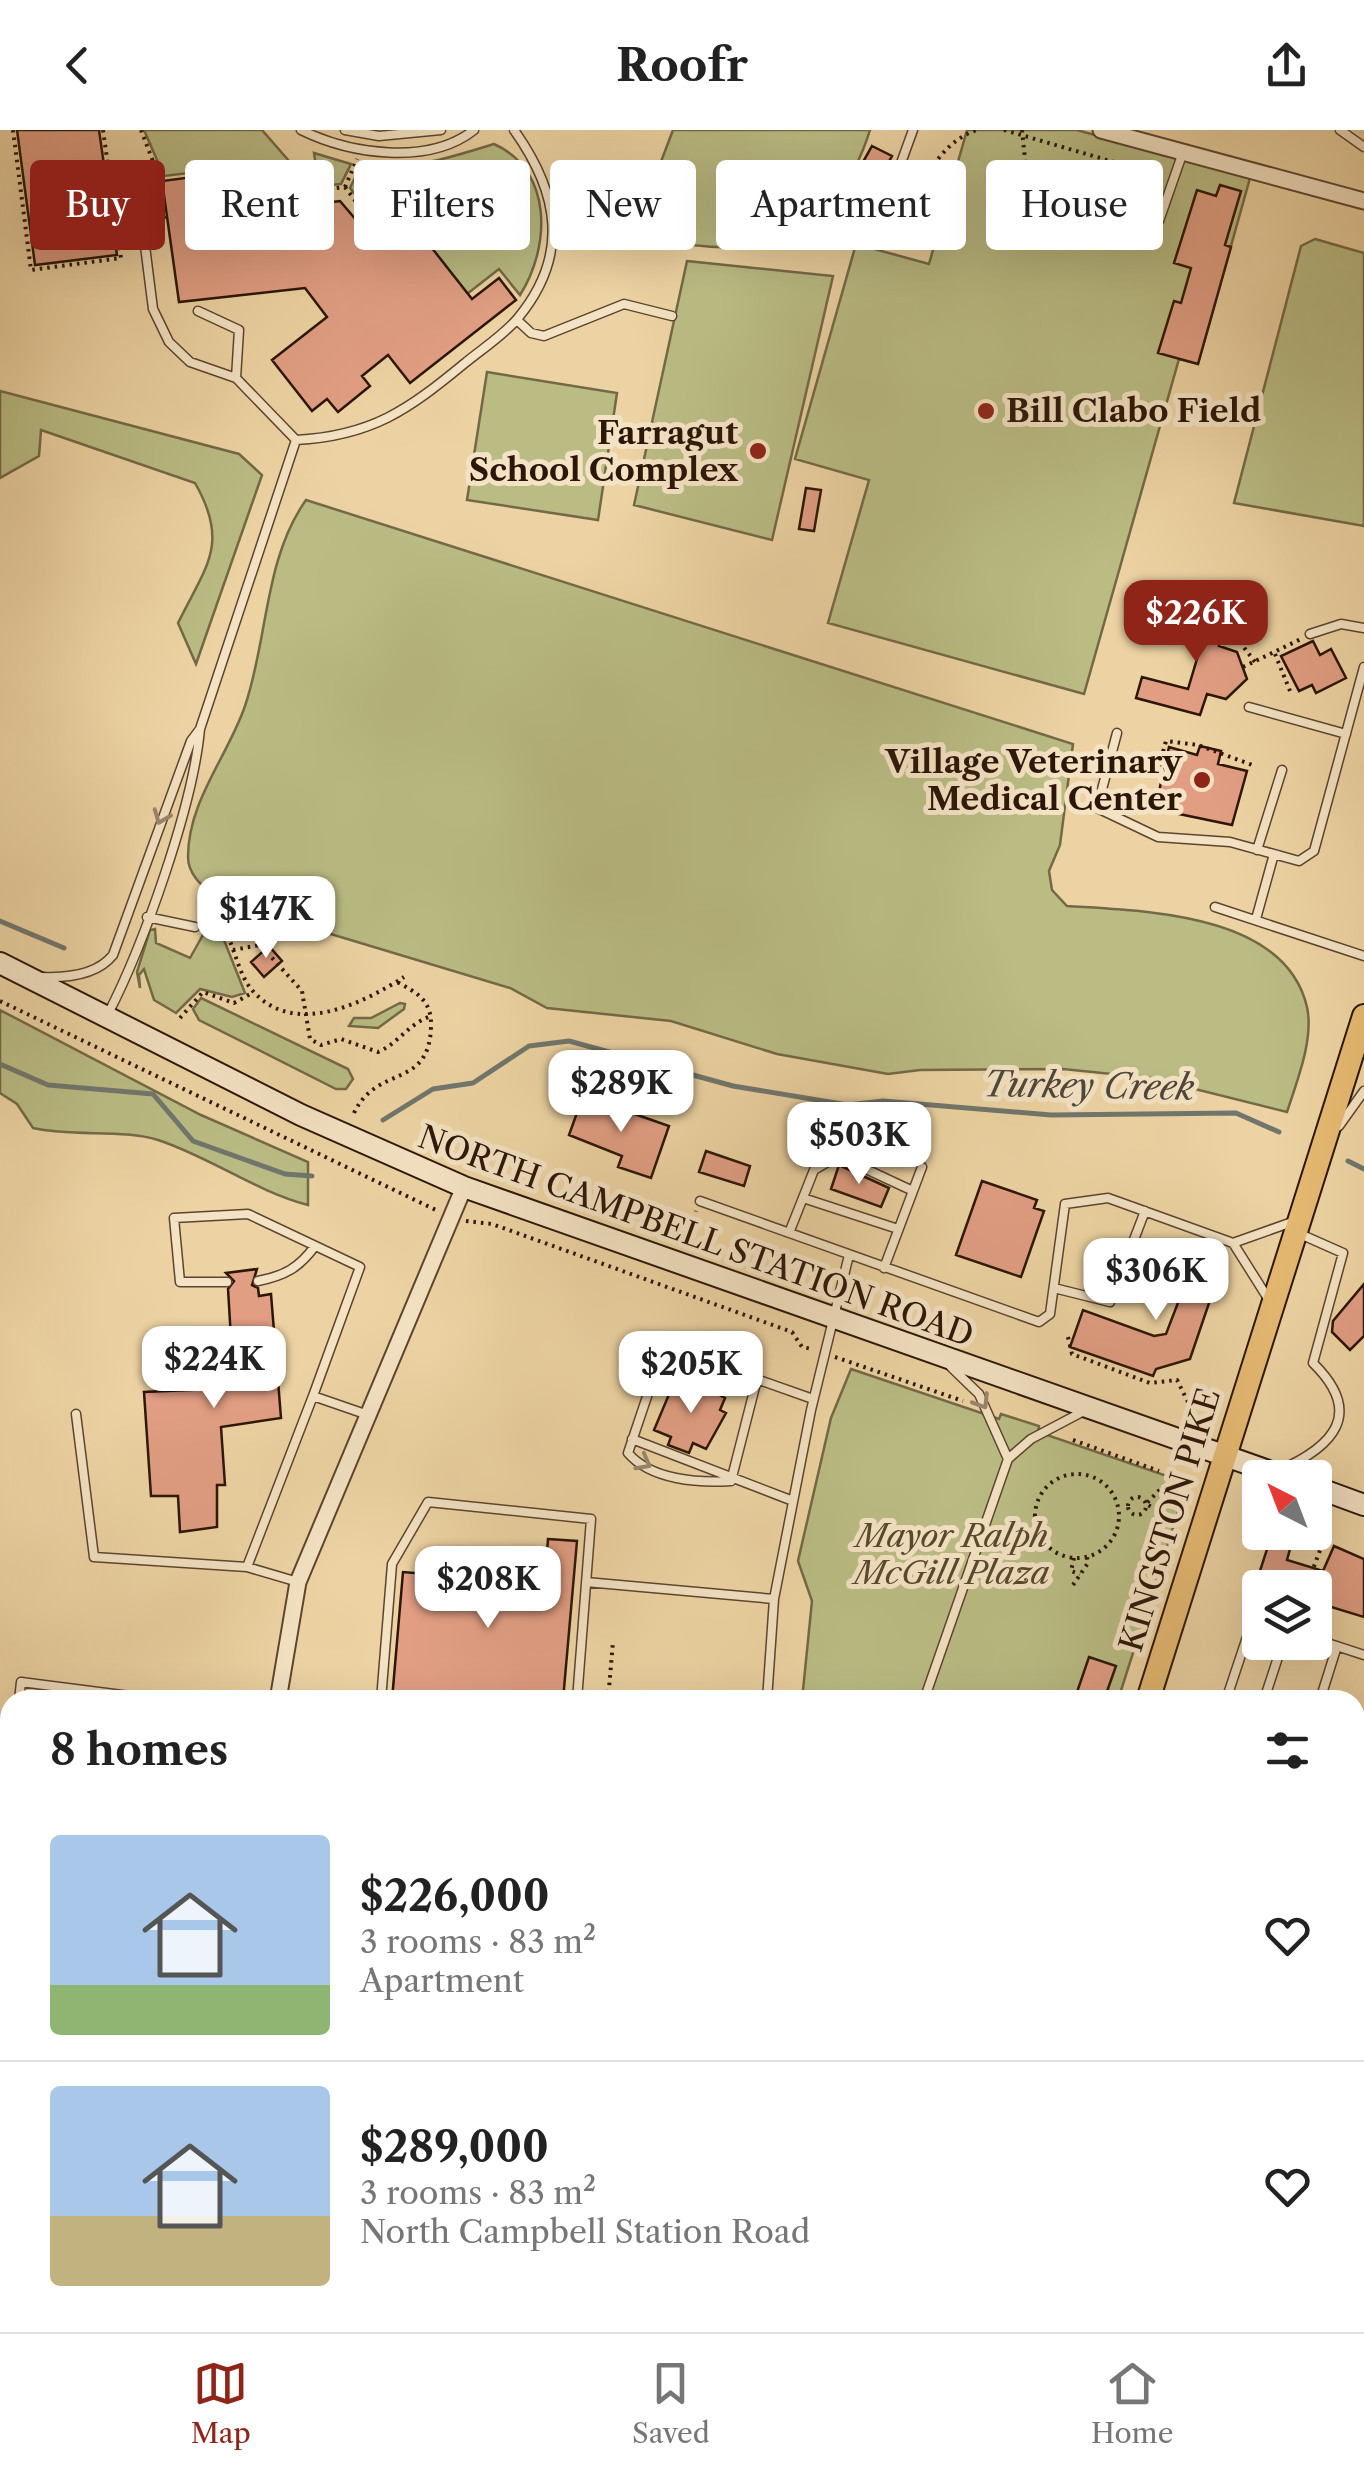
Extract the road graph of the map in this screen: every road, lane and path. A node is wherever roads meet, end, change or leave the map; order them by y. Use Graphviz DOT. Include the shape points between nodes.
graph roads {
  1 [pos="13,130"];
  2 [pos="103,130"];
  3 [pos="141,130"];
  4 [pos="301,130"];
  5 [pos="344,130"];
  6 [pos="441,130"];
  7 [pos="474,130"];
  8 [pos="514,130"];
  9 [pos="914,130"];
  10 [pos="977,130"];
  11 [pos="1004,130"];
  12 [pos="1101,130"];
  13 [pos="1340,130"];
  14 [pos="1021,133"];
  15 [pos="1364,146"];
  16 [pos="1183,152"];
  17 [pos="358,159"];
  18 [pos="107,160"];
  19 [pos="152,160"];
  20 [pos="903,160"];
  21 [pos="939,160"];
  22 [pos="1025,160"];
  23 [pos="1173,180"];
  24 [pos="345,187"];
  25 [pos="334,188"];
  26 [pos="354,199"];
  27 [pos="1364,201"];
  28 [pos="1163,210"];
  29 [pos="120,250"];
  30 [pos="145,250"];
  31 [pos="198,311"];
  32 [pos="672,316"];
  33 [pos="517,320"];
  34 [pos="236,378"];
  35 [pos="296,440"];
  36 [pos="1226,624"];
  37 [pos="1364,628"];
  38 [pos="1310,634"];
  39 [pos="1274,652"];
  40 [pos="1255,662"];
  41 [pos="1364,666"];
  42 [pos="1242,668"];
  43 [pos="1290,691"];
  44 [pos="1249,707"];
  45 [pos="200,729"];
  46 [pos="1116,733"];
  47 [pos="1346,734"];
  48 [pos="1255,766"];
  49 [pos="1136,769"];
  50 [pos="1282,770"];
  51 [pos="1258,850"];
  52 [pos="1274,854"];
  53 [pos="1215,907"];
  54 [pos="147,918"];
  55 [pos="1256,920"];
  56 [pos="195,927"];
  57 [pos="233,950"];
  58 [pos="1364,956"];
  59 [pos="0,963"];
  60 [pos="26,976"];
  61 [pos="404,977"];
  62 [pos="396,982"];
  63 [pos="254,992"];
  64 [pos="307,1015"];
  65 [pos="108,1016"];
  66 [pos="431,1016"];
  67 [pos="1364,1016"];
  68 [pos="180,1018"];
  69 [pos="1364,1091"];
  70 [pos="354,1114"];
  71 [pos="1318,1154"];
  72 [pos="922,1167"];
  73 [pos="464,1187"];
  74 [pos="913,1191"];
  75 [pos="803,1198"];
  76 [pos="700,1201"];
  77 [pos="1145,1212"];
  78 [pos="695,1214"];
  79 [pos="1295,1226"];
  80 [pos="898,1229"];
  81 [pos="789,1233"];
  82 [pos="686,1240"];
  83 [pos="1234,1243"];
  84 [pos="314,1246"];
  85 [pos="849,1255"];
  86 [pos="884,1268"];
  87 [pos="258,1281"];
  88 [pos="227,1282"];
  89 [pos="1054,1288"];
  90 [pos="1271,1304"];
  91 [pos="831,1319"];
  92 [pos="1068,1337"];
  93 [pos="640,1338"];
  94 [pos="664,1346"];
  95 [pos="939,1356"];
  96 [pos="758,1379"];
  97 [pos="1348,1390"];
  98 [pos="313,1396"];
  99 [pos="814,1399"];
  100 [pos="1351,1405"];
  101 [pos="1190,1406"];
  102 [pos="1090,1408"];
  103 [pos="76,1414"];
  104 [pos="368,1415"];
  105 [pos="632,1439"];
  106 [pos="1073,1440"];
  107 [pos="1224,1455"];
  108 [pos="1008,1460"];
  109 [pos="1308,1460"];
  110 [pos="1242,1461"];
  111 [pos="1159,1471"];
  112 [pos="1170,1479"];
  113 [pos="731,1480"];
  114 [pos="1332,1493"];
  115 [pos="793,1501"];
  116 [pos="1146,1504"];
  117 [pos="1364,1505"];
  118 [pos="1129,1507"];
  119 [pos="1118,1509"];
  120 [pos="1176,1520"];
  121 [pos="1036,1525"];
  122 [pos="1028,1536"];
  123 [pos="1041,1538"];
  124 [pos="1001,1543"];
  125 [pos="1087,1557"];
  126 [pos="1074,1558"];
  127 [pos="247,1567"];
  128 [pos="1080,1574"];
  129 [pos="298,1582"];
  130 [pos="586,1582"];
  131 [pos="1073,1585"];
  132 [pos="774,1598"];
  133 [pos="613,1642"];
  134 [pos="1332,1644"];
  135 [pos="1337,1646"];
  136 [pos="1242,1652"];
  137 [pos="1364,1655"];
  138 [pos="1276,1660"];
  139 [pos="21,1690"];
  140 [pos="83,1690"];
  141 [pos="280,1690"];
  142 [pos="382,1690"];
  143 [pos="578,1690"];
  144 [pos="609,1690"];
  145 [pos="768,1690"];
  146 [pos="928,1690"];
  147 [pos="1151,1690"];
  148 [pos="1229,1690"];
  149 [pos="1267,1690"];
  150 [pos="1323,1690"];
  1 -- 29 [label="path" via="32,270 121,258"];
  2 -- 18 [label="path"];
  3 -- 19 [label="path"];
  4 -- 7 [label="lane" via="372,151 430,149"];
  5 -- 6 [label="lane" via="379,136"];
  8 -- 33 [label="lane" via="551,196 554,238 543,279"];
  9 -- 20 [label="lane"];
  10 -- 21 [label="path" via="949,144"];
  11 -- 14 [label="path"];
  12 -- 16 [label="street"];
  13 -- 15 [label="lane"];
  14 -- 22 [label="path"];
  14 -- 23 [label="path"];
  16 -- 23 [label="lane"];
  16 -- 27 [label="street"];
  17 -- 24 [label="path"];
  23 -- 28 [label="lane"];
  24 -- 25 [label="path"];
  24 -- 26 [label="path"];
  30 -- 34 [label="lane" via="153,309 169,342 190,362"];
  31 -- 34 [label="lane" via="240,330"];
  32 -- 33 [label="lane" via="624,304 544,336"];
  33 -- 35 [label="lane" via="384,422 340,437"];
  34 -- 35 [label="lane"];
  35 -- 45 [label="lane"];
  36 -- 40 [label="path"];
  37 -- 38 [label="lane" via="1341,624"];
  38 -- 39 [label="path"];
  39 -- 40 [label="path"];
  39 -- 43 [label="path"];
  40 -- 42 [label="path"];
  41 -- 47 [label="lane"];
  44 -- 47 [label="lane"];
  45 -- 54 [label="lane" via="197,760"];
  45 -- 60 [label="lane, one-way" via="113,955 76,975"];
  46 -- 51 [label="lane" via="1097,808 1158,837"];
  47 -- 52 [label="lane" via="1314,851 1300,861"];
  48 -- 49 [label="path" via="1198,744 1166,741 1157,774"];
  50 -- 51 [label="lane"];
  51 -- 52 [label="lane"];
  52 -- 55 [label="lane"];
  53 -- 55 [label="lane"];
  54 -- 56 [label="lane"];
  54 -- 65 [label="lane"];
  55 -- 58 [label="lane"];
  56 -- 57 [label="path" via="226,936"];
  57 -- 63 [label="path"];
  57 -- 64 [label="path" via="260,945 302,991"];
  59 -- 60 [label="main road, NORTH CAMPBELL STATION ROAD"];
  60 -- 65 [label="main road, NORTH CAMPBELL STATION ROAD"];
  61 -- 62 [label="path"];
  62 -- 64 [label="path"];
  62 -- 66 [label="path" via="422,995"];
  63 -- 64 [label="path" via="278,1009"];
  63 -- 68 [label="path" via="234,1003 203,992"];
  64 -- 66 [label="path" via="314,1043 341,1038 378,1052"];
  65 -- 73 [label="main road, NORTH CAMPBELL STATION ROAD" via="300,1116"];
  66 -- 70 [label="path" via="424,1062 367,1092"];
  67 -- 71 [label="main road, KINGSTON PIKE"];
  69 -- 71 [label="lane"];
  71 -- 79 [label="main road, KINGSTON PIKE"];
  72 -- 74 [label="lane"];
  73 -- 91 [label="main road, NORTH CAMPBELL STATION ROAD"];
  73 -- 104 [label="street"];
  74 -- 75 [label="lane" via="838,1156 818,1165"];
  74 -- 80 [label="lane"];
  75 -- 80 [label="lane"];
  75 -- 81 [label="lane"];
  76 -- 81 [label="lane"];
  77 -- 83 [label="lane"];
  77 -- 89 [label="lane" via="1110,1302"];
  77 -- 89 [label="lane" via="1108,1198 1065,1204"];
  78 -- 82 [label="path"];
  79 -- 83 [label="lane"];
  79 -- 90 [label="main road, KINGSTON PIKE"];
  79 -- 97 [label="lane" via="1343,1253 1313,1363"];
  80 -- 86 [label="lane"];
  81 -- 85 [label="lane"];
  83 -- 90 [label="lane"];
  84 -- 87 [label="lane" via="282,1277"];
  84 -- 88 [label="lane" via="248,1214 174,1218 180,1282"];
  84 -- 98 [label="lane" via="360,1268"];
  85 -- 86 [label="lane"];
  85 -- 91 [label="lane"];
  86 -- 89 [label="lane" via="1040,1322 1050,1314"];
  90 -- 107 [label="main road, KINGSTON PIKE"];
  91 -- 95 [label="main road, NORTH CAMPBELL STATION ROAD"];
  91 -- 99 [label="lane"];
  92 -- 101 [label="path" via="1072,1354 1150,1382 1177,1380"];
  93 -- 94 [label="lane"];
  94 -- 96 [label="lane"];
  94 -- 105 [label="lane"];
  95 -- 102 [label="main road, NORTH CAMPBELL STATION ROAD"];
  95 -- 108 [label="lane, one-way" via="979,1394"];
  96 -- 99 [label="lane"];
  96 -- 113 [label="lane"];
  98 -- 104 [label="lane"];
  98 -- 127 [label="lane"];
  99 -- 115 [label="lane"];
  100 -- 109 [label="lane" via="1343,1428"];
  102 -- 107 [label="main road, NORTH CAMPBELL STATION ROAD"];
  102 -- 108 [label="lane" via="1031,1439"];
  103 -- 127 [label="lane" via="94,1556"];
  104 -- 129 [label="street"];
  105 -- 113 [label="lane"];
  105 -- 113 [label="lane, one-way" via="628,1453 637,1462 698,1483"];
  106 -- 111 [label="path"];
  107 -- 110 [label="main road, NORTH CAMPBELL STATION ROAD"];
  107 -- 147 [label="main road, KINGSTON PIKE"];
  108 -- 146 [label="lane"];
  112 -- 116 [label="path"];
  113 -- 115 [label="lane"];
  114 -- 117 [label="main road"];
  115 -- 132 [label="lane"];
  116 -- 118 [label="path" via="1138,1514"];
  116 -- 118 [label="path" via="1136,1497"];
  116 -- 120 [label="path"];
  118 -- 119 [label="path"];
  119 -- 121 [label="path" via="1106,1486 1069,1475 1046,1488"];
  119 -- 125 [label="path" via="1115,1534"];
  121 -- 122 [label="path" via="1026,1529"];
  121 -- 123 [label="path"];
  122 -- 123 [label="path"];
  122 -- 124 [label="path"];
  123 -- 126 [label="path"];
  125 -- 126 [label="path"];
  125 -- 128 [label="path"];
  126 -- 128 [label="path" via="1071,1571"];
  127 -- 129 [label="lane"];
  128 -- 131 [label="path"];
  129 -- 141 [label="street"];
  130 -- 132 [label="lane"];
  130 -- 142 [label="lane" via="591,1519 428,1502 392,1564"];
  130 -- 143 [label="lane"];
  132 -- 145 [label="lane"];
  133 -- 144 [label="path"];
  134 -- 135 [label="lane"];
  135 -- 137 [label="lane"];
  135 -- 150 [label="lane"];
  136 -- 148 [label="lane"];
  138 -- 149 [label="lane"];
  139 -- 140 [label="lane" via="22,1682"];
}
